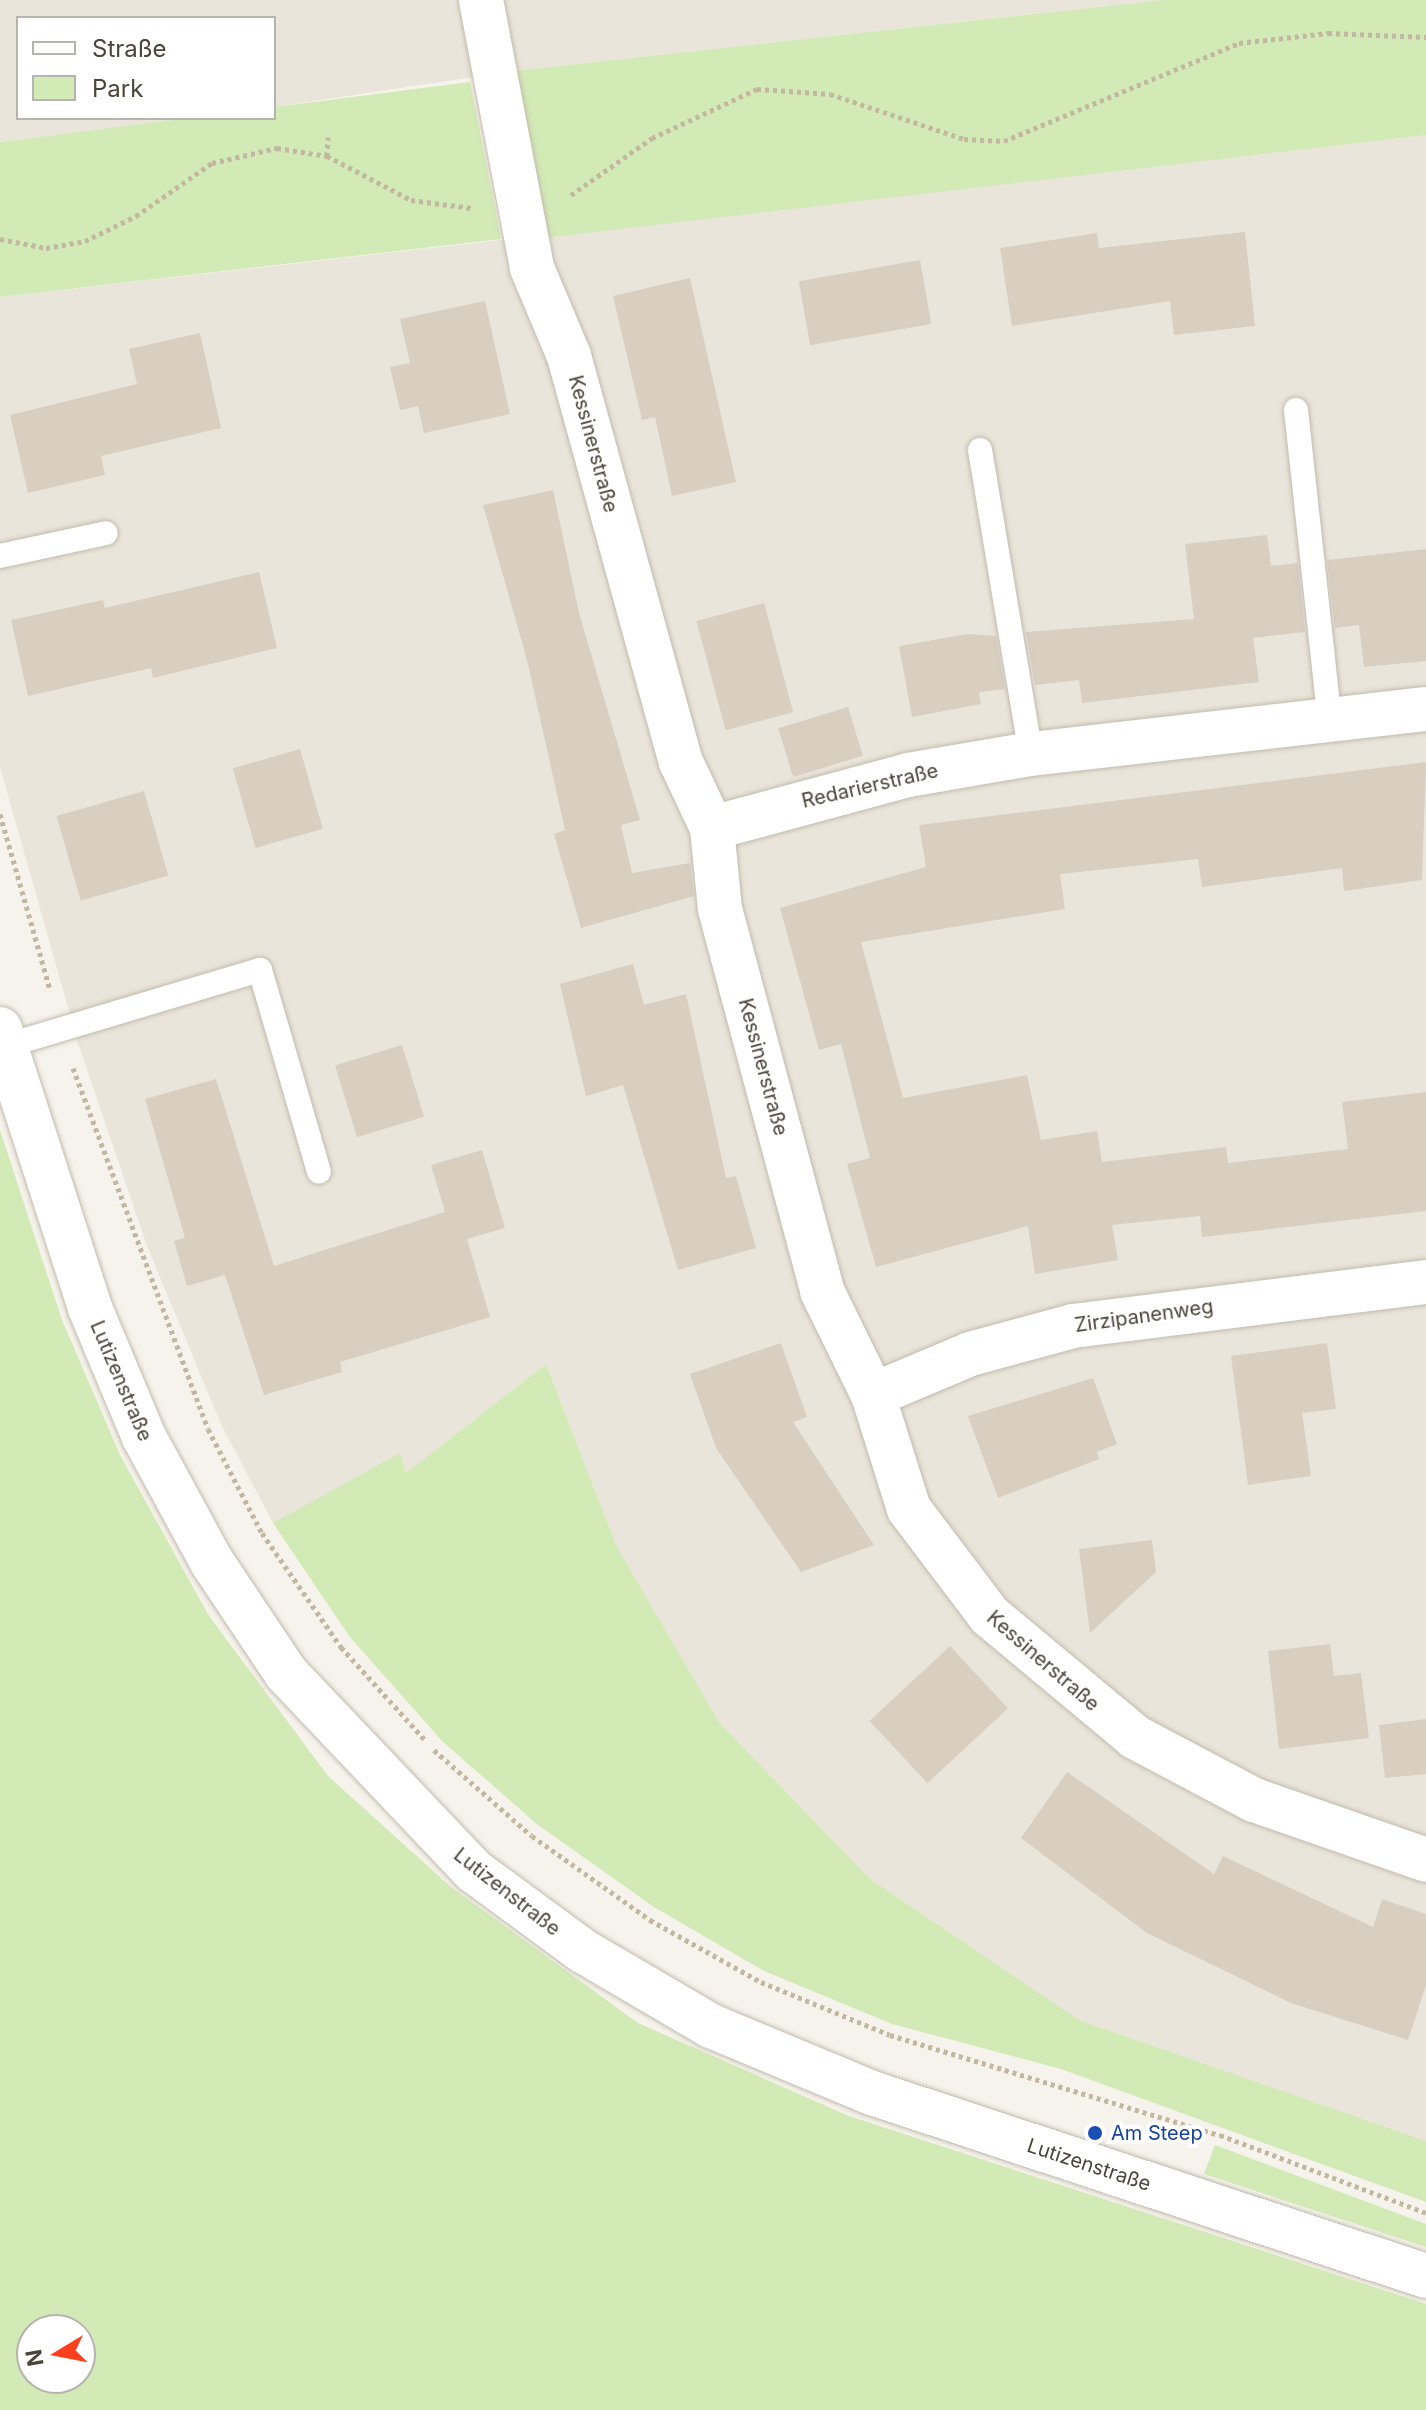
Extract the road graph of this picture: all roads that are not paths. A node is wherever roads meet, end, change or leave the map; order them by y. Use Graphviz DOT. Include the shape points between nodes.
graph roads {
  1 [pos="481,0"];
  2 [pos="1296,410"];
  3 [pos="980,450"];
  4 [pos="106,533"];
  5 [pos="0,556"];
  6 [pos="1426,709"];
  7 [pos="1330,721"];
  8 [pos="1031,754"];
  9 [pos="712,828"];
  10 [pos="3,1037"];
  11 [pos="319,1172"];
  12 [pos="1426,1282"];
  13 [pos="873,1395"];
  14 [pos="1426,1860"];
  15 [pos="1426,2276"];
  1 -- 9 [label="street, Kessinerstraße" via="516,206 532,268 569,356 681,762"];
  2 -- 7 [label="lane"];
  3 -- 8 [label="lane"];
  4 -- 5 [label="lane"];
  6 -- 7 [label="street, Redarierstraße"];
  7 -- 8 [label="street, Redarierstraße"];
  8 -- 9 [label="street, Redarierstraße" via="908,775"];
  9 -- 13 [label="street, Kessinerstraße" via="720,909 822,1291"];
  10 -- 11 [label="lane, Lutizenstraße" via="60,1028 260,970"];
  10 -- 15 [label="street, Lutizenstraße" via="90,1308 144,1437 212,1562 286,1673 474,1871 583,1951 711,2026 872,2093"];
  12 -- 13 [label="street, Zirzipanenweg" via="1073,1326 970,1354"];
  13 -- 14 [label="street, Kessinerstraße" via="909,1509 944,1564 1077,1695 1204,1777"];
}
